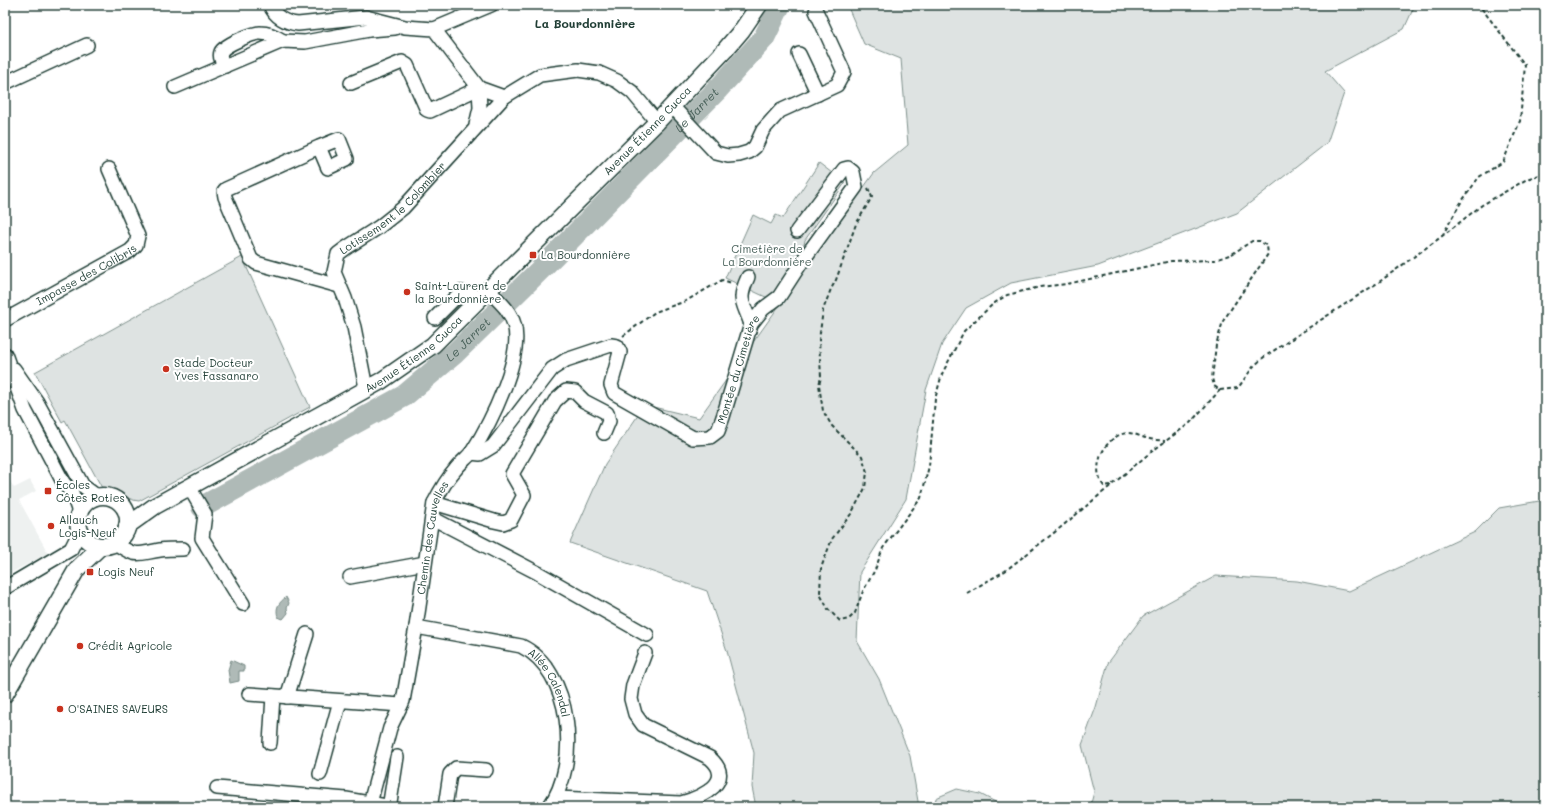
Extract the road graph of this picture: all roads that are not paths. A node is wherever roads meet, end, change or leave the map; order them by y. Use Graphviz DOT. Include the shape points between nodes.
graph roads {
  1 [pos="270,5"];
  2 [pos="491,5"];
  3 [pos="759,5"];
  4 [pos="816,11"];
  5 [pos="405,27"];
  6 [pos="434,29"];
  7 [pos="284,41"];
  8 [pos="87,45"];
  9 [pos="799,54"];
  10 [pos="225,66"];
  11 [pos="5,83"];
  12 [pos="351,83"];
  13 [pos="175,86"];
  14 [pos="479,88"];
  15 [pos="818,94"];
  16 [pos="504,97"];
  17 [pos="676,110"];
  18 [pos="657,122"];
  19 [pos="475,128"];
  20 [pos="319,147"];
  21 [pos="109,169"];
  22 [pos="797,230"];
  23 [pos="748,277"];
  24 [pos="339,286"];
  25 [pos="489,295"];
  26 [pos="435,318"];
  27 [pos="5,320"];
  28 [pos="751,324"];
  29 [pos="8,359"];
  30 [pos="366,388"];
  31 [pos="37,402"];
  32 [pos="25,410"];
  33 [pos="604,433"];
  34 [pos="471,453"];
  35 [pos="193,493"];
  36 [pos="98,497"];
  37 [pos="120,503"];
  38 [pos="434,503"];
  39 [pos="155,506"];
  40 [pos="79,512"];
  41 [pos="432,518"];
  42 [pos="127,526"];
  43 [pos="81,534"];
  44 [pos="108,545"];
  45 [pos="183,549"];
  46 [pos="425,563"];
  47 [pos="77,569"];
  48 [pos="350,577"];
  49 [pos="5,588"];
  50 [pos="243,604"];
  51 [pos="416,627"];
  52 [pos="307,634"];
  53 [pos="647,635"];
  54 [pos="646,653"];
  55 [pos="5,694"];
  56 [pos="249,694"];
  57 [pos="273,696"];
  58 [pos="287,697"];
  59 [pos="340,701"];
  60 [pos="401,705"];
  61 [pos="270,743"];
  62 [pos="398,757"];
  63 [pos="486,770"];
  64 [pos="320,774"];
  65 [pos="217,788"];
  66 [pos="552,802"];
  67 [pos="371,806"];
  68 [pos="446,807"];
  1 -- 5 [label="street" via="276,14 290,23 366,17"];
  2 -- 6 [label="street"];
  3 -- 17 [label="main road, Avenue Étienne Cucca" via="742,30"];
  4 -- 15 [label="street" via="844,72 837,85"];
  5 -- 6 [label="street"];
  5 -- 7 [label="street" via="368,30 305,42"];
  6 -- 14 [label="street"];
  7 -- 10 [label="street"];
  7 -- 10 [label="street" via="275,36 254,34 224,47 220,58"];
  8 -- 11 [label="street"];
  9 -- 15 [label="street"];
  10 -- 13 [label="street"];
  12 -- 14 [label="street" via="402,62 407,65 427,110 430,111"];
  14 -- 16 [label="street"];
  14 -- 19 [label="street, Lotissement le Colombier" via="480,108"];
  15 -- 17 [label="street" via="780,111 763,130 755,147 748,152 728,156 716,153"];
  16 -- 18 [label="street, Lotissement le Colombier" via="540,75 578,70 600,73 632,92"];
  16 -- 19 [label="street, Lotissement le Colombier"];
  17 -- 18 [label="main road, Avenue Étienne Cucca"];
  18 -- 25 [label="main road, Avenue Étienne Cucca"];
  19 -- 24 [label="street, Lotissement le Colombier" via="403,208 379,228 338,254 334,272"];
  20 -- 24 [label="street" via="224,191 251,259 256,263"];
  21 -- 27 [label="street, Impasse des Colibris" via="138,236 136,245 130,251"];
  22 -- 28 [label="street, Montée du Cimetière" via="844,168 853,172 856,187 779,297 763,309"];
  23 -- 28 [label="street" via="742,288 741,300"];
  24 -- 30 [label="street, Lotissement le Colombier" via="354,327"];
  25 -- 26 [label="street" via="461,292"];
  25 -- 30 [label="main road, Avenue Étienne Cucca" via="433,345 381,381"];
  25 -- 34 [label="street, Chemin des Cauvelles" via="508,311 514,323 516,347 510,371 488,427"];
  28 -- 34 [label="street, Montée du Cimetière" via="718,431 710,437 693,438 614,393 611,385 620,352 617,346 611,345 566,360 552,370 494,446 480,454"];
  29 -- 31 [label="street"];
  29 -- 32 [label="street"];
  30 -- 35 [label="main road, Avenue Étienne Cucca"];
  31 -- 32 [label="street"];
  31 -- 36 [label="street" via="83,486"];
  32 -- 40 [label="street" via="72,493"];
  33 -- 38 [label="street" via="609,421 608,413 575,392 566,391 555,401 512,474 524,495 511,520 503,523 494,522"];
  34 -- 38 [label="street, Chemin des Cauvelles" via="455,470"];
  35 -- 39 [label="main road, Avenue Étienne Cucca"];
  35 -- 50 [label="street" via="205,514 202,538"];
  36 -- 37 [label="main road" via="114,499"];
  36 -- 40 [label="main road" via="84,505"];
  37 -- 39 [label="main road" via="139,508"];
  37 -- 42 [label="main road" via="126,514"];
  38 -- 41 [label="street, Chemin des Cauvelles"];
  39 -- 42 [label="main road, Avenue Étienne Cucca"];
  40 -- 43 [label="main road"];
  41 -- 46 [label="street, Chemin des Cauvelles"];
  41 -- 53 [label="street" via="538,572"];
  42 -- 44 [label="main road" via="122,538"];
  43 -- 44 [label="main road" via="94,545"];
  43 -- 47 [label="main road"];
  43 -- 49 [label="street" via="71,549"];
  44 -- 45 [label="street" via="142,555 160,550"];
  44 -- 47 [label="main road"];
  46 -- 48 [label="street"];
  46 -- 51 [label="street, Chemin des Cauvelles"];
  47 -- 55 [label="main road"];
  51 -- 60 [label="street, Chemin des Cauvelles"];
  51 -- 66 [label="street, Allée Calendal" via="521,646 541,659 559,695 566,716 567,756 562,779"];
  52 -- 58 [label="street"];
  54 -- 66 [label="street" via="633,685 631,699 635,714 643,725 710,758 718,765 720,774 717,784 694,799 681,802"];
  56 -- 57 [label="street"];
  57 -- 58 [label="street"];
  57 -- 61 [label="street"];
  58 -- 59 [label="street"];
  59 -- 60 [label="street"];
  59 -- 64 [label="street"];
  60 -- 67 [label="street, Chemin des Cauvelles" via="390,728"];
  62 -- 67 [label="street" via="390,802 386,806"];
  63 -- 68 [label="street" via="456,768 450,774"];
  65 -- 67 [label="street" via="346,799"];
}
